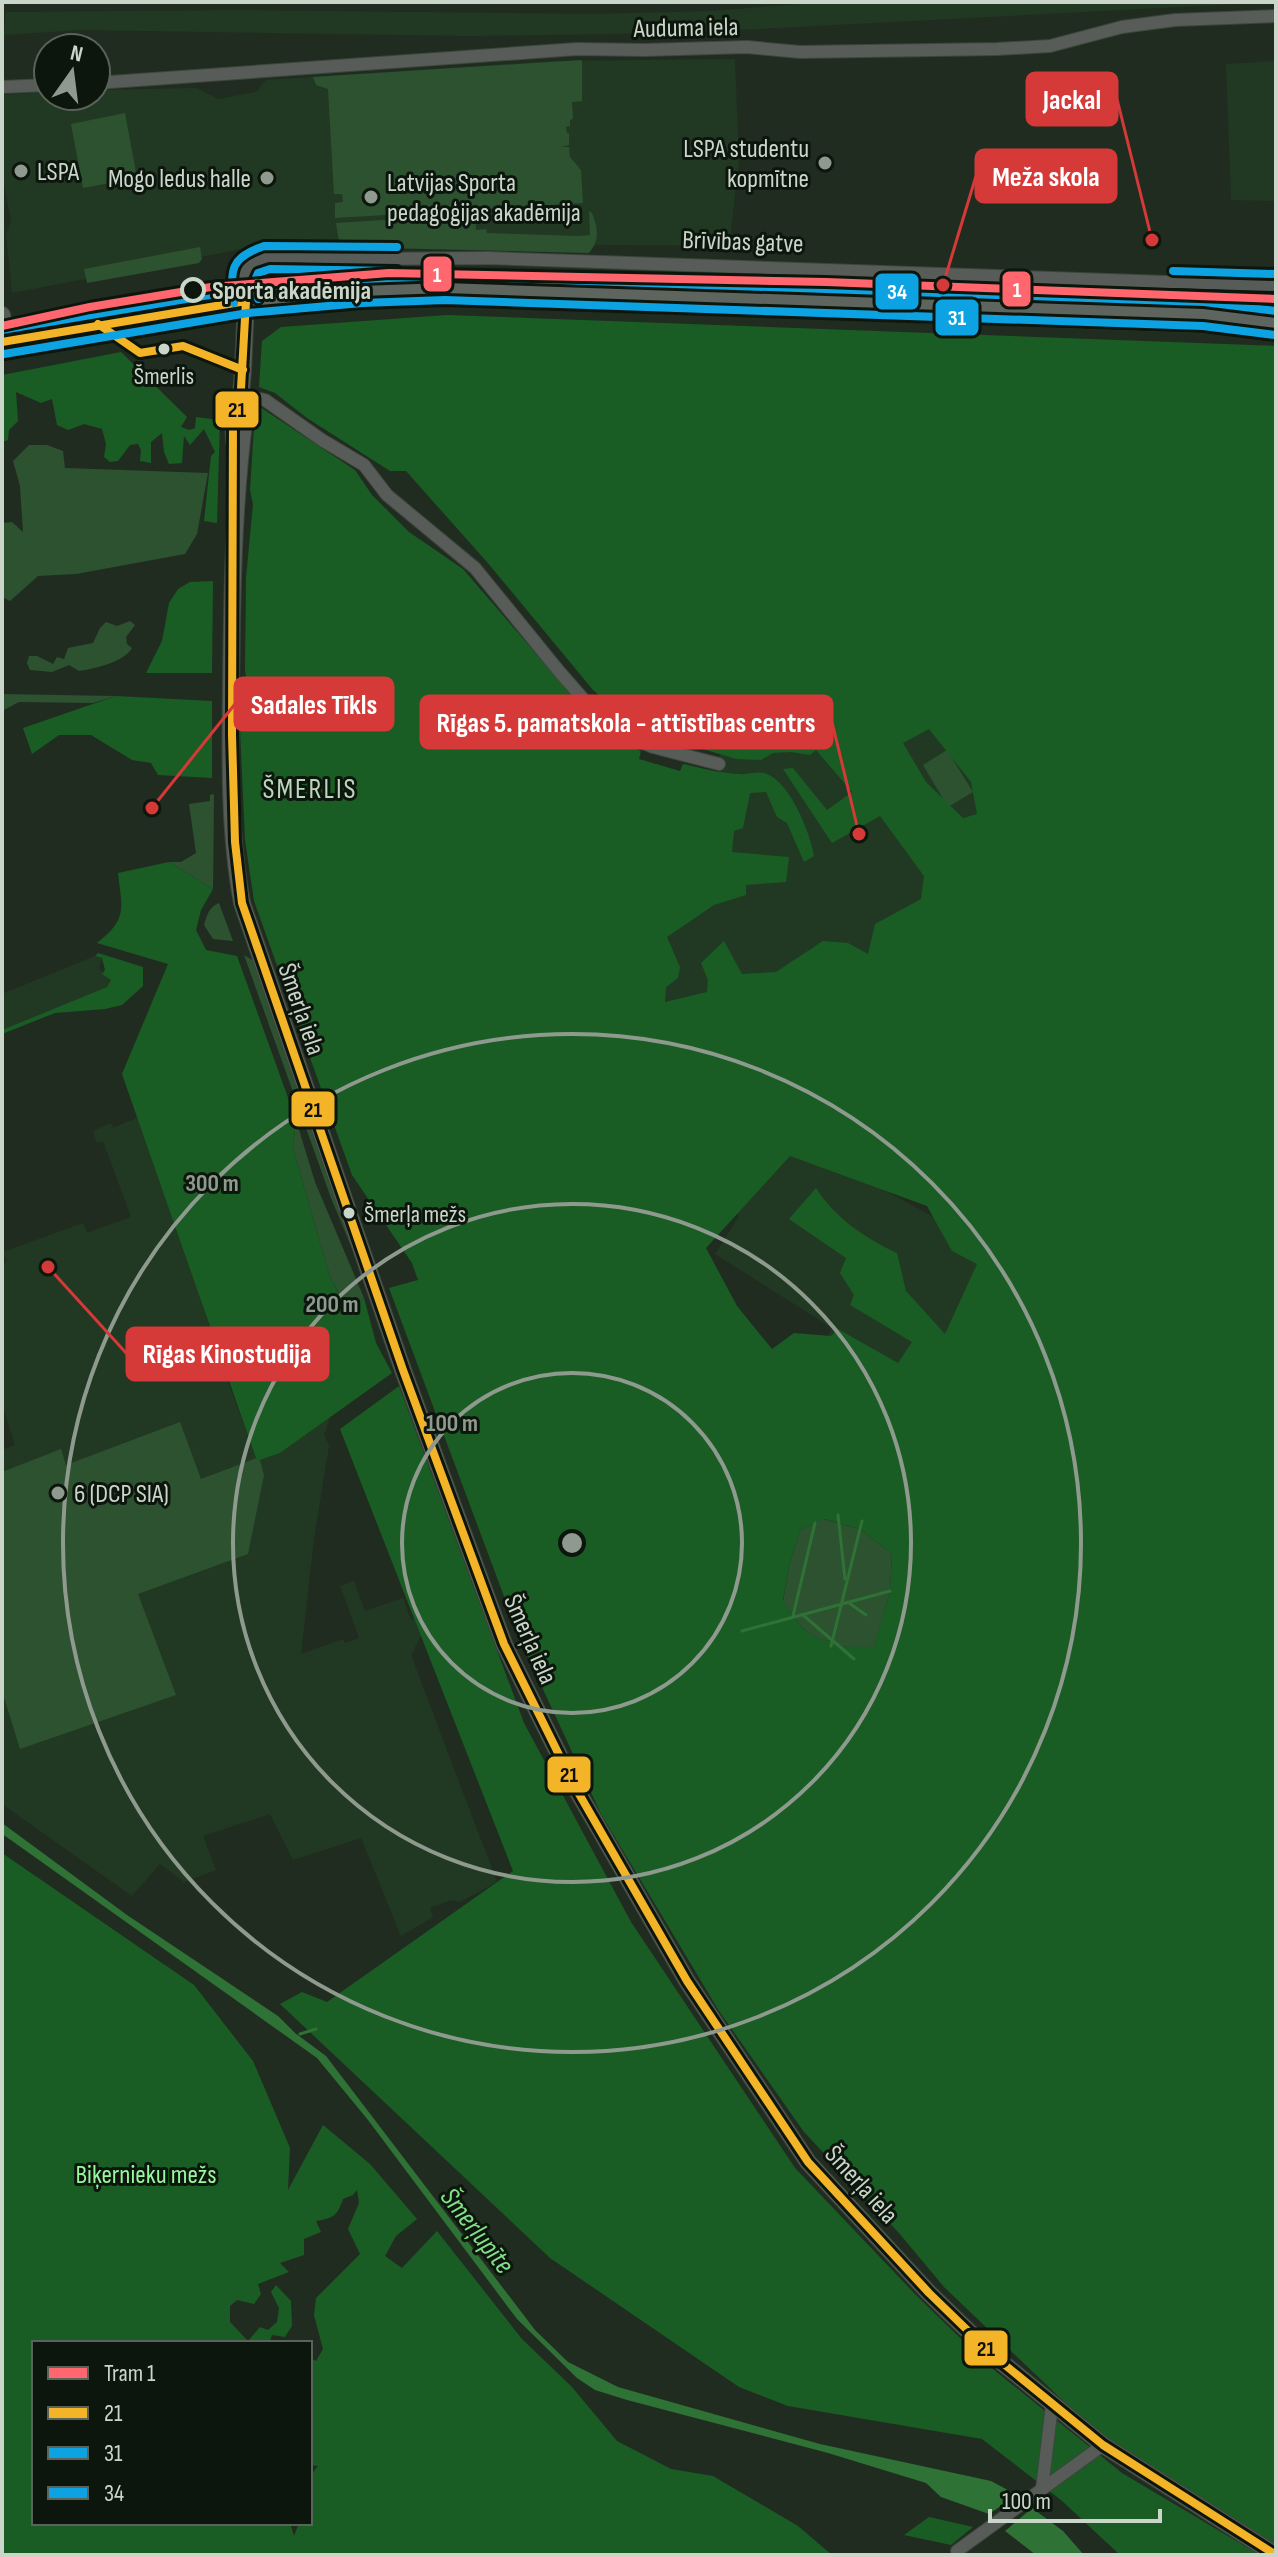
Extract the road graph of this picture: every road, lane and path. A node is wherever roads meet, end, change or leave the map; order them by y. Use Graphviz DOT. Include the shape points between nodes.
graph roads {
  1 [pos="1276,16"];
  2 [pos="112,82"];
  3 [pos="32,86"];
  4 [pos="2,87"];
  5 [pos="1276,286"];
  6 [pos="246,301"];
  7 [pos="1276,310"];
  8 [pos="1204,314"];
  9 [pos="2,315"];
  10 [pos="1276,323"];
  11 [pos="4,342"];
  12 [pos="240,400"];
  13 [pos="719,764"];
  14 [pos="1052,2405"];
  15 [pos="1103,2445"];
  16 [pos="1042,2489"];
  17 [pos="957,2551"];
  18 [pos="1276,2555"];
  1 -- 2 [label="street, Auduma iela" via="1150,23 1050,46 997,49 577,49"];
  3 -- 4 [label="street"];
  5 -- 6 [label="street, Brīvības gatve" via="293,256 249,264 243,278"];
  6 -- 8 [label="highway" via="445,288"];
  6 -- 11 [label="highway"];
  6 -- 12 [label="street, Šmerļa iela"];
  7 -- 8 [label="highway"];
  8 -- 10 [label="highway"];
  9 -- 11 [label="street"];
  12 -- 13 [label="street" via="265,400 364,465 387,495 475,568 607,722 653,747"];
  12 -- 14 [label="street, Šmerļa iela" via="233,415 231,736 242,903 504,1644 575,1787 687,1981 808,2162 929,2293"];
  14 -- 15 [label="street, Šmerļa iela"];
  14 -- 16 [label="street"];
  15 -- 16 [label="street"];
  15 -- 18 [label="street, Šmerļa iela"];
  16 -- 17 [label="street"];
}
